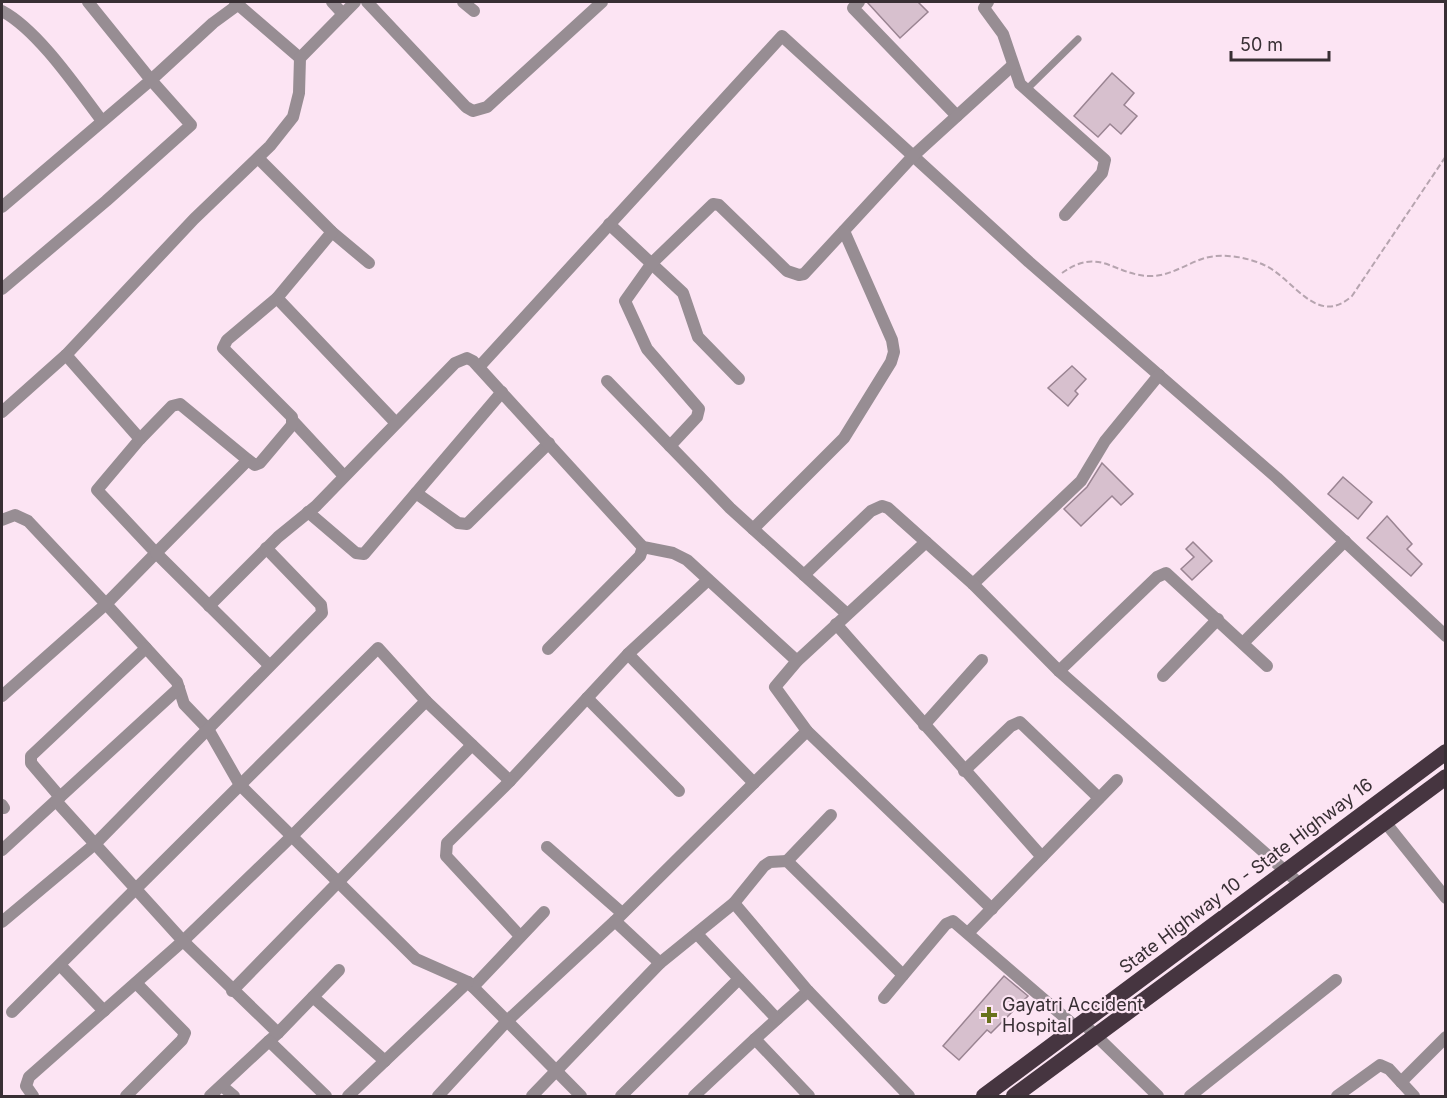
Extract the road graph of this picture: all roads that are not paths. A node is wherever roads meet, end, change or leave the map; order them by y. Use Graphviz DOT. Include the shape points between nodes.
graph roads {
  1 [pos="88,2"];
  2 [pos="332,2"];
  3 [pos="355,2"];
  4 [pos="367,2"];
  5 [pos="463,2"];
  6 [pos="602,2"];
  7 [pos="859,2"];
  8 [pos="988,2"];
  9 [pos="237,3"];
  10 [pos="474,11"];
  11 [pos="2,12"];
  12 [pos="343,14"];
  13 [pos="1078,39"];
  14 [pos="300,58"];
  15 [pos="1013,65"];
  16 [pos="151,80"];
  17 [pos="1026,90"];
  18 [pos="957,116"];
  19 [pos="102,121"];
  20 [pos="913,156"];
  21 [pos="258,158"];
  22 [pos="2,207"];
  23 [pos="1065,215"];
  24 [pos="609,224"];
  25 [pos="844,231"];
  26 [pos="332,232"];
  27 [pos="369,263"];
  28 [pos="652,263"];
  29 [pos="2,289"];
  30 [pos="277,298"];
  31 [pos="66,355"];
  32 [pos="479,367"];
  33 [pos="1159,375"];
  34 [pos="739,379"];
  35 [pos="607,381"];
  36 [pos="502,393"];
  37 [pos="2,412"];
  38 [pos="293,421"];
  39 [pos="396,423"];
  40 [pos="141,439"];
  41 [pos="549,443"];
  42 [pos="670,446"];
  43 [pos="248,460"];
  44 [pos="344,476"];
  45 [pos="417,493"];
  46 [pos="308,512"];
  47 [pos="2,520"];
  48 [pos="753,529"];
  49 [pos="1345,541"];
  50 [pos="926,542"];
  51 [pos="644,547"];
  52 [pos="266,548"];
  53 [pos="156,553"];
  54 [pos="804,575"];
  55 [pos="708,580"];
  56 [pos="973,584"];
  57 [pos="106,604"];
  58 [pos="209,606"];
  59 [pos="847,614"];
  60 [pos="1218,619"];
  61 [pos="836,624"];
  62 [pos="1446,636"];
  63 [pos="1242,643"];
  64 [pos="146,648"];
  65 [pos="548,649"];
  66 [pos="628,654"];
  67 [pos="982,660"];
  68 [pos="797,661"];
  69 [pos="269,665"];
  70 [pos="1267,666"];
  71 [pos="1059,671"];
  72 [pos="1163,676"];
  73 [pos="179,688"];
  74 [pos="2,696"];
  75 [pos="587,698"];
  76 [pos="426,701"];
  77 [pos="924,725"];
  78 [pos="208,729"];
  79 [pos="807,731"];
  80 [pos="472,745"];
  81 [pos="1446,752"];
  82 [pos="964,771"];
  83 [pos="1446,777"];
  84 [pos="1117,780"];
  85 [pos="510,781"];
  86 [pos="754,783"];
  87 [pos="240,785"];
  88 [pos="679,791"];
  89 [pos="1099,798"];
  90 [pos="58,799"];
  91 [pos="831,815"];
  92 [pos="1384,822"];
  93 [pos="292,836"];
  94 [pos="95,844"];
  95 [pos="547,846"];
  96 [pos="2,850"];
  97 [pos="1042,857"];
  98 [pos="787,861"];
  99 [pos="1284,872"];
  100 [pos="337,881"];
  101 [pos="1300,884"];
  102 [pos="136,891"];
  103 [pos="1446,898"];
  104 [pos="734,903"];
  105 [pos="992,909"];
  106 [pos="544,912"];
  107 [pos="618,917"];
  108 [pos="2,922"];
  109 [pos="969,933"];
  110 [pos="696,934"];
  111 [pos="520,936"];
  112 [pos="183,941"];
  113 [pos="660,963"];
  114 [pos="60,965"];
  115 [pos="339,970"];
  116 [pos="903,975"];
  117 [pos="739,979"];
  118 [pos="1336,980"];
  119 [pos="136,983"];
  120 [pos="470,984"];
  121 [pos="232,991"];
  122 [pos="808,991"];
  123 [pos="313,997"];
  124 [pos="884,998"];
  125 [pos="104,1011"];
  126 [pos="12,1012"];
  127 [pos="777,1019"];
  128 [pos="507,1022"];
  129 [pos="1080,1025"];
  130 [pos="1096,1036"];
  131 [pos="273,1037"];
  132 [pos="1446,1037"];
  133 [pos="755,1039"];
  134 [pos="385,1061"];
  135 [pos="556,1071"];
  136 [pos="1401,1082"];
  137 [pos="222,1086"];
  138 [pos="33,1096"];
  139 [pos="126,1096"];
  140 [pos="210,1096"];
  141 [pos="234,1096"];
  142 [pos="326,1096"];
  143 [pos="348,1096"];
  144 [pos="438,1096"];
  145 [pos="532,1096"];
  146 [pos="581,1096"];
  147 [pos="621,1096"];
  148 [pos="694,1096"];
  149 [pos="809,1096"];
  150 [pos="909,1096"];
  151 [pos="984,1096"];
  152 [pos="1014,1096"];
  153 [pos="1158,1096"];
  154 [pos="1190,1096"];
  155 [pos="1337,1096"];
  156 [pos="1414,1096"];
  1 -- 16 [label="street"];
  2 -- 12 [label="street"];
  3 -- 12 [label="street"];
  4 -- 6 [label="street" via="473,111 487,107"];
  5 -- 10 [label="street"];
  7 -- 18 [label="street" via="853,8"];
  8 -- 15 [label="street" via="984,8 1003,34"];
  9 -- 14 [label="street"];
  9 -- 16 [label="street"];
  11 -- 19 [label="street" via="12,17 58,64"];
  12 -- 14 [label="street"];
  13 -- 17 [label="lane"];
  14 -- 21 [label="street" via="300,93 293,117"];
  15 -- 17 [label="street"];
  15 -- 18 [label="street"];
  16 -- 19 [label="street"];
  16 -- 29 [label="street" via="191,124"];
  17 -- 23 [label="street" via="1105,160 1102,173"];
  18 -- 20 [label="street"];
  19 -- 22 [label="street"];
  20 -- 24 [label="street" via="782,36"];
  20 -- 25 [label="street"];
  20 -- 33 [label="street"];
  21 -- 26 [label="street"];
  21 -- 31 [label="street"];
  24 -- 28 [label="street"];
  24 -- 32 [label="street"];
  25 -- 28 [label="street" via="799,275 787,271 719,205 713,204"];
  25 -- 48 [label="street" via="894,352 844,438"];
  26 -- 27 [label="street"];
  26 -- 30 [label="street"];
  28 -- 34 [label="street" via="683,292 701,341"];
  28 -- 42 [label="street" via="627,296 627,308 647,349 699,409 697,417"];
  30 -- 38 [label="street" via="227,340 223,348"];
  30 -- 39 [label="street"];
  31 -- 37 [label="street"];
  31 -- 40 [label="street"];
  32 -- 36 [label="street"];
  32 -- 39 [label="street" via="467,358 460,359"];
  33 -- 49 [label="street"];
  33 -- 56 [label="street" via="1105,441 1081,481"];
  35 -- 42 [label="street"];
  36 -- 41 [label="street"];
  36 -- 45 [label="street"];
  38 -- 43 [label="street" via="260,463 255,465"];
  38 -- 44 [label="street"];
  39 -- 44 [label="street"];
  40 -- 43 [label="street" via="172,406 180,404"];
  40 -- 53 [label="street" via="97,490"];
  41 -- 45 [label="street" via="467,524 458,523"];
  41 -- 51 [label="street"];
  42 -- 48 [label="street"];
  43 -- 53 [label="street"];
  44 -- 46 [label="street"];
  45 -- 46 [label="street" via="367,551 360,554"];
  46 -- 52 [label="street"];
  47 -- 57 [label="street" via="15,515 28,521"];
  48 -- 54 [label="street"];
  49 -- 62 [label="street"];
  49 -- 63 [label="street"];
  50 -- 54 [label="street" via="888,507 882,506"];
  50 -- 56 [label="street"];
  50 -- 59 [label="street"];
  51 -- 55 [label="street" via="681,556"];
  51 -- 65 [label="street"];
  52 -- 58 [label="street"];
  52 -- 69 [label="street" via="323,609 319,618"];
  53 -- 57 [label="street"];
  53 -- 58 [label="street"];
  54 -- 59 [label="street"];
  55 -- 66 [label="street"];
  55 -- 68 [label="street"];
  56 -- 71 [label="street"];
  57 -- 64 [label="street"];
  57 -- 74 [label="street"];
  58 -- 69 [label="street"];
  59 -- 61 [label="street"];
  60 -- 63 [label="street"];
  60 -- 71 [label="street" via="1171,575 1162,574"];
  60 -- 72 [label="street"];
  61 -- 68 [label="street"];
  61 -- 77 [label="street"];
  63 -- 70 [label="street"];
  64 -- 73 [label="street"];
  64 -- 90 [label="street" via="31,756 31,763"];
  66 -- 75 [label="street"];
  66 -- 86 [label="street"];
  67 -- 77 [label="street"];
  68 -- 79 [label="street" via="775,687"];
  69 -- 78 [label="street"];
  71 -- 99 [label="street"];
  73 -- 78 [label="street" via="184,704"];
  73 -- 90 [label="street"];
  75 -- 85 [label="street"];
  75 -- 88 [label="street"];
  76 -- 80 [label="street"];
  76 -- 87 [label="street" via="378,648"];
  76 -- 93 [label="street"];
  77 -- 82 [label="street"];
  78 -- 87 [label="street"];
  78 -- 94 [label="street"];
  79 -- 86 [label="street"];
  79 -- 105 [label="street"];
  80 -- 85 [label="street"];
  80 -- 100 [label="street"];
  81 -- 99 [label="highway, State Highway 10 - State Highway 16"];
  82 -- 89 [label="street" via="1020,722"];
  82 -- 97 [label="street"];
  83 -- 92 [label="highway, State Highway 10 - State Highway 16"];
  84 -- 89 [label="street"];
  85 -- 111 [label="street" via="444,850"];
  86 -- 107 [label="street"];
  87 -- 93 [label="street"];
  87 -- 102 [label="street"];
  89 -- 97 [label="street"];
  90 -- 94 [label="street"];
  90 -- 96 [label="street"];
  91 -- 98 [label="street"];
  92 -- 101 [label="highway, State Highway 10 - State Highway 16"];
  92 -- 103 [label="street"];
  93 -- 100 [label="street"];
  93 -- 112 [label="street"];
  94 -- 102 [label="street"];
  94 -- 108 [label="street"];
  95 -- 107 [label="street"];
  97 -- 105 [label="street"];
  98 -- 104 [label="street" via="764,866"];
  98 -- 116 [label="street"];
  99 -- 101 [label="street"];
  99 -- 129 [label="highway, State Highway 10 - State Highway 16"];
  100 -- 120 [label="street" via="416,959"];
  100 -- 121 [label="street"];
  101 -- 130 [label="highway, State Highway 10 - State Highway 16"];
  102 -- 112 [label="street"];
  102 -- 114 [label="street"];
  104 -- 110 [label="street"];
  104 -- 122 [label="street"];
  105 -- 109 [label="street"];
  106 -- 111 [label="street"];
  107 -- 113 [label="street"];
  107 -- 128 [label="street"];
  109 -- 116 [label="street" via="949,921"];
  109 -- 129 [label="street"];
  110 -- 113 [label="street"];
  110 -- 117 [label="street"];
  111 -- 120 [label="street"];
  112 -- 119 [label="street"];
  112 -- 121 [label="street"];
  113 -- 135 [label="street"];
  114 -- 125 [label="street"];
  114 -- 126 [label="street"];
  115 -- 123 [label="street"];
  116 -- 124 [label="street"];
  117 -- 127 [label="street"];
  117 -- 147 [label="street"];
  118 -- 154 [label="street"];
  119 -- 125 [label="street"];
  119 -- 139 [label="street" via="185,1033"];
  120 -- 128 [label="street"];
  120 -- 134 [label="street"];
  121 -- 131 [label="street"];
  122 -- 127 [label="street"];
  122 -- 150 [label="street"];
  123 -- 131 [label="street"];
  123 -- 134 [label="street"];
  125 -- 138 [label="street" via="29,1077 26,1086"];
  127 -- 133 [label="street"];
  128 -- 135 [label="street"];
  128 -- 144 [label="street"];
  129 -- 130 [label="street"];
  129 -- 151 [label="highway, State Highway 10 - State Highway 16"];
  130 -- 152 [label="highway, State Highway 10 - State Highway 16"];
  130 -- 153 [label="street"];
  131 -- 137 [label="street"];
  131 -- 142 [label="street"];
  132 -- 136 [label="street"];
  133 -- 148 [label="street"];
  133 -- 149 [label="street"];
  134 -- 143 [label="street"];
  135 -- 145 [label="street"];
  135 -- 146 [label="street"];
  136 -- 155 [label="street" via="1380,1065"];
  136 -- 156 [label="street"];
  137 -- 140 [label="street"];
  137 -- 141 [label="street"];
}
